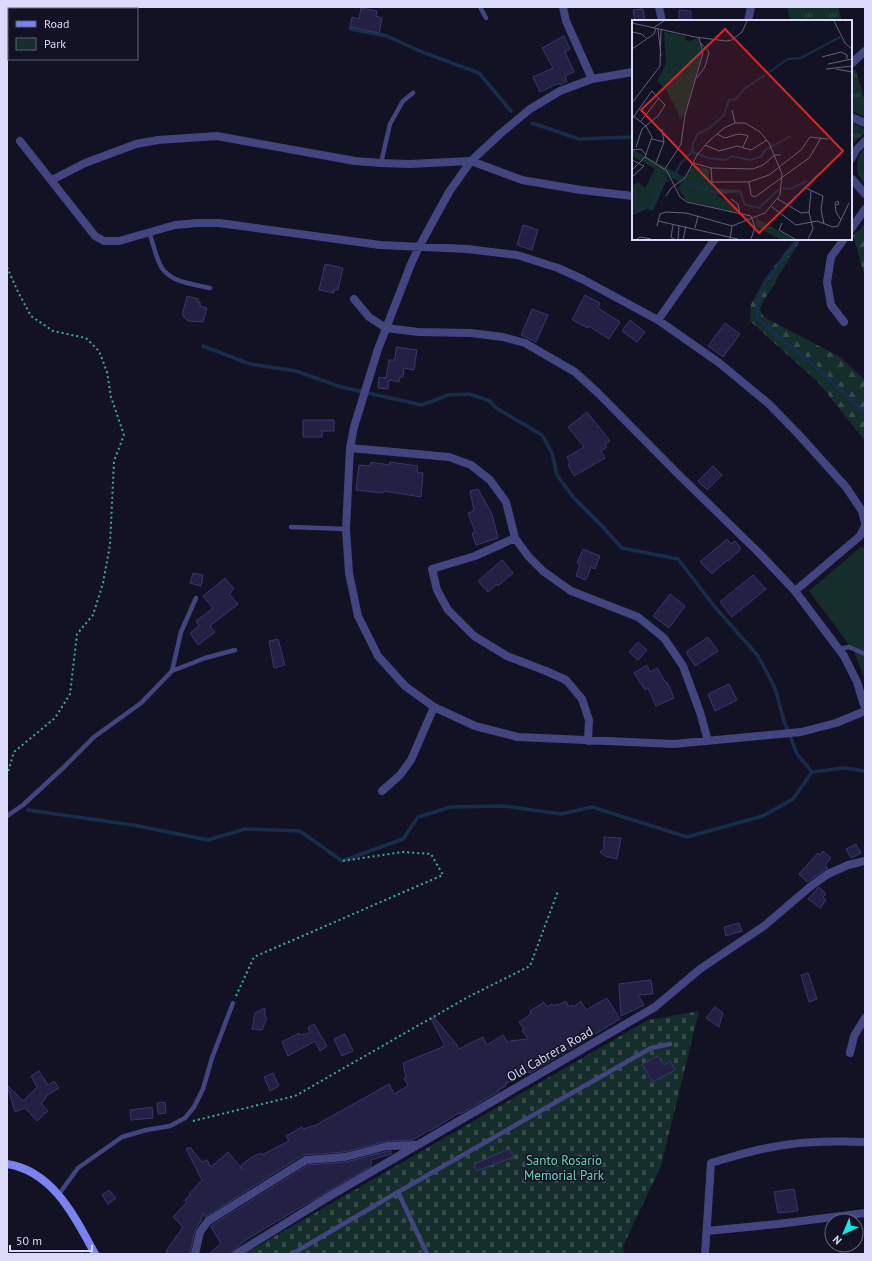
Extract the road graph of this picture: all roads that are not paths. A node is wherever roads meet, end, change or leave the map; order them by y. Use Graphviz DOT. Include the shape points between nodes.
graph roads {
  1 [pos="480,7"];
  2 [pos="563,7"];
  3 [pos="659,7"];
  4 [pos="751,7"];
  5 [pos="486,18"];
  6 [pos="662,20"];
  7 [pos="748,20"];
  8 [pos="865,51"];
  9 [pos="852,63"];
  10 [pos="632,72"];
  11 [pos="592,79"];
  12 [pos="413,93"];
  13 [pos="852,117"];
  14 [pos="865,123"];
  15 [pos="20,141"];
  16 [pos="865,141"];
  17 [pos="852,157"];
  18 [pos="471,161"];
  19 [pos="381,163"];
  20 [pos="852,179"];
  21 [pos="52,180"];
  22 [pos="865,194"];
  23 [pos="632,196"];
  24 [pos="865,209"];
  25 [pos="852,228"];
  26 [pos="149,232"];
  27 [pos="714,240"];
  28 [pos="843,240"];
  29 [pos="419,247"];
  30 [pos="210,288"];
  31 [pos="354,300"];
  32 [pos="658,320"];
  33 [pos="844,322"];
  34 [pos="386,328"];
  35 [pos="350,448"];
  36 [pos="865,523"];
  37 [pos="865,526"];
  38 [pos="290,527"];
  39 [pos="346,529"];
  40 [pos="515,538"];
  41 [pos="795,591"];
  42 [pos="196,598"];
  43 [pos="839,649"];
  44 [pos="235,650"];
  45 [pos="865,654"];
  46 [pos="172,670"];
  47 [pos="434,707"];
  48 [pos="865,708"];
  49 [pos="865,711"];
  50 [pos="588,741"];
  51 [pos="708,741"];
  52 [pos="382,791"];
  53 [pos="7,816"];
  54 [pos="865,861"];
  55 [pos="233,1003"];
  56 [pos="865,1018"];
  57 [pos="670,1044"];
  58 [pos="850,1053"];
  59 [pos="865,1142"];
  60 [pos="416,1145"];
  61 [pos="7,1164"];
  62 [pos="398,1192"];
  63 [pos="59,1194"];
  64 [pos="865,1213"];
  65 [pos="707,1231"];
  66 [pos="95,1254"];
  67 [pos="195,1254"];
  68 [pos="236,1254"];
  69 [pos="292,1254"];
  70 [pos="427,1254"];
  71 [pos="705,1254"];
  1 -- 5 [label="lane"];
  2 -- 11 [label="street" via="566,21"];
  3 -- 6 [label="street"];
  4 -- 7 [label="street"];
  8 -- 9 [label="street"];
  10 -- 11 [label="street"];
  11 -- 18 [label="street" via="560,91 530,109"];
  12 -- 19 [label="lane" via="403,101 390,124"];
  13 -- 14 [label="street"];
  15 -- 21 [label="street"];
  16 -- 17 [label="street"];
  18 -- 19 [label="street"];
  18 -- 23 [label="street" via="522,180"];
  18 -- 29 [label="street" via="449,192"];
  19 -- 21 [label="street" via="355,161 217,136 196,137 136,144 85,163"];
  20 -- 22 [label="street"];
  21 -- 26 [label="street" via="95,236 104,241 119,241"];
  24 -- 25 [label="street"];
  26 -- 29 [label="street" via="175,225 219,223 380,245"];
  26 -- 30 [label="lane" via="161,267 169,276 180,282"];
  27 -- 32 [label="street"];
  28 -- 33 [label="street" via="831,258 827,282 831,305"];
  29 -- 32 [label="street" via="517,255 558,268 582,279"];
  29 -- 34 [label="street"];
  31 -- 34 [label="street" via="369,317"];
  32 -- 36 [label="street" via="718,362 769,404 846,487 862,511"];
  34 -- 35 [label="street" via="354,427"];
  34 -- 41 [label="street" via="503,337 525,343 575,372"];
  35 -- 39 [label="street"];
  35 -- 40 [label="street" via="449,457 471,465 490,480 506,502"];
  37 -- 41 [label="street" via="860,536"];
  38 -- 39 [label="lane"];
  39 -- 47 [label="street" via="348,573 358,616 374,650 405,686"];
  40 -- 50 [label="street" via="475,556 432,568 437,590 448,610 474,636 507,656 566,680 582,699 589,720"];
  40 -- 51 [label="street" via="543,571 566,587 638,617 664,638 683,666"];
  41 -- 43 [label="street"];
  42 -- 46 [label="lane" via="181,632"];
  43 -- 45 [label="lane" via="849,647"];
  43 -- 48 [label="street" via="857,682"];
  44 -- 46 [label="lane"];
  46 -- 53 [label="lane" via="141,703 94,737 28,800"];
  47 -- 50 [label="street" via="475,726 518,737"];
  47 -- 52 [label="street" via="411,760 400,775"];
  49 -- 51 [label="street" via="836,723 801,732"];
  50 -- 51 [label="street" via="674,744"];
  54 -- 60 [label="street, Old Cabrera Road" via="848,865 822,878 764,926 700,969 655,1007"];
  55 -- 63 [label="lane" via="203,1088 186,1118 170,1126 122,1137 78,1168"];
  56 -- 58 [label="street" via="854,1036"];
  57 -- 62 [label="lane" via="651,1048"];
  59 -- 65 [label="street" via="806,1142 774,1146 712,1163"];
  60 -- 67 [label="street" via="387,1146 345,1157 306,1160 208,1221 200,1232"];
  60 -- 68 [label="street, Old Cabrera Road"];
  61 -- 63 [label="main road" via="16,1165 34,1174"];
  62 -- 69 [label="lane"];
  62 -- 70 [label="lane"];
  63 -- 66 [label="main road" via="73,1213"];
  64 -- 65 [label="street"];
  65 -- 71 [label="street"];
}
